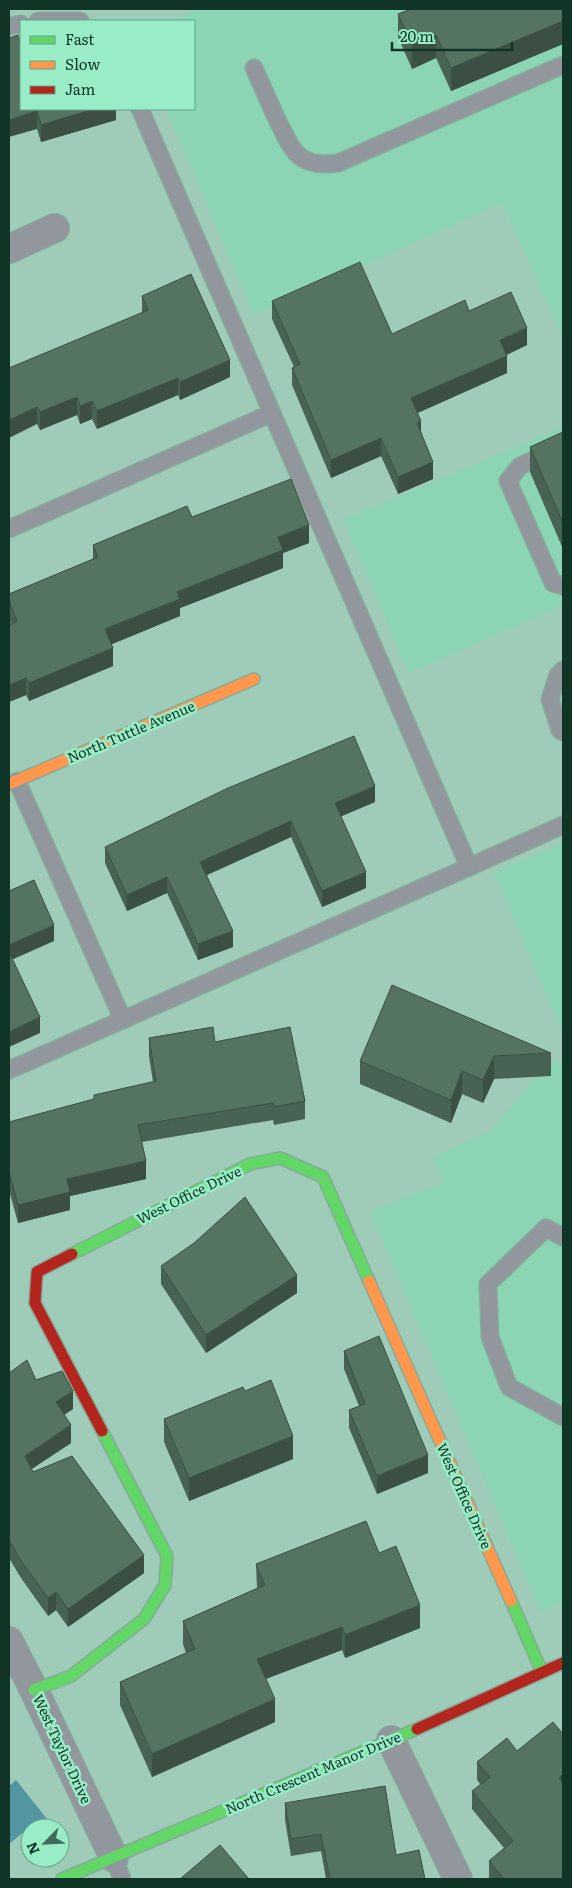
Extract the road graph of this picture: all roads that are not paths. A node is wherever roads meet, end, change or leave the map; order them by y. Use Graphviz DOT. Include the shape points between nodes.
graph roads {
  1 [pos="563,65"];
  2 [pos="254,68"];
  3 [pos="140,110"];
  4 [pos="55,228"];
  5 [pos="9,249"];
  6 [pos="272,413"];
  7 [pos="563,446"];
  8 [pos="9,529"];
  9 [pos="563,586"];
  10 [pos="563,670"];
  11 [pos="254,679"];
  12 [pos="563,732"];
  13 [pos="13,782"];
  14 [pos="563,825"];
  15 [pos="469,867"];
  16 [pos="122,1020"];
  17 [pos="9,1070"];
  18 [pos="563,1238"];
  19 [pos="563,1418"];
  20 [pos="9,1641"];
  21 [pos="563,1663"];
  22 [pos="542,1672"];
  23 [pos="34,1690"];
  24 [pos="391,1740"];
  25 [pos="118,1869"];
  26 [pos="62,1879"];
  27 [pos="458,1879"];
  1 -- 2 [label="lane" via="338,163 323,165 309,162 297,154"];
  3 -- 6 [label="lane"];
  4 -- 5 [label="street"];
  6 -- 8 [label="lane"];
  6 -- 15 [label="lane"];
  7 -- 9 [label="lane" via="520,466 508,481 553,583"];
  10 -- 12 [label="lane" via="558,675 550,699"];
  11 -- 13 [label="street, North Tuttle Avenue"];
  13 -- 16 [label="lane"];
  14 -- 15 [label="lane"];
  15 -- 16 [label="lane"];
  16 -- 17 [label="lane"];
  18 -- 19 [label="lane" via="546,1228 488,1284 490,1337 509,1387"];
  20 -- 23 [label="street, West Taylor Drive"];
  21 -- 22 [label="street, North Crescent Manor Drive"];
  22 -- 23 [label="street, West Office Drive" via="323,1177 280,1158 250,1164 37,1272 35,1303 167,1556 165,1585 144,1619 71,1676"];
  22 -- 24 [label="street, North Crescent Manor Drive"];
  23 -- 25 [label="street, West Taylor Drive"];
  24 -- 25 [label="street, North Crescent Manor Drive"];
  24 -- 27 [label="street"];
  25 -- 26 [label="street, North Crescent Manor Drive"];
}
